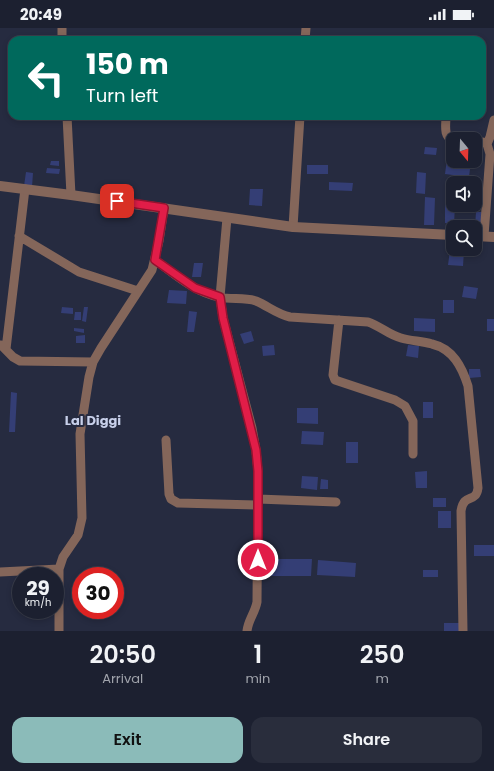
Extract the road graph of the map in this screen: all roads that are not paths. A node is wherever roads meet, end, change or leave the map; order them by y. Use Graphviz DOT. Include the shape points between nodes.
graph roads {
  1 [pos="66,120"];
  2 [pos="300,120"];
  3 [pos="446,120"];
  4 [pos="494,120"];
  5 [pos="446,132"];
  6 [pos="482,142"];
  7 [pos="487,144"];
  8 [pos="0,186"];
  9 [pos="25,189"];
  10 [pos="71,195"];
  11 [pos="164,208"];
  12 [pos="227,218"];
  13 [pos="292,227"];
  14 [pos="446,235"];
  15 [pos="19,236"];
  16 [pos="484,236"];
  17 [pos="155,260"];
  18 [pos="138,291"];
  19 [pos="220,297"];
  20 [pos="339,320"];
  21 [pos="3,347"];
  22 [pos="93,362"];
  23 [pos="166,440"];
  24 [pos="413,454"];
  25 [pos="258,502"];
  26 [pos="336,502"];
  27 [pos="59,567"];
  28 [pos="12,571"];
  29 [pos="0,572"];
  30 [pos="59,619"];
  31 [pos="59,631"];
  32 [pos="246,631"];
  33 [pos="464,631"];
  1 -- 10 [label="street"];
  2 -- 13 [label="street"];
  3 -- 5 [label="street"];
  4 -- 7 [label="street"];
  6 -- 7 [label="street"];
  7 -- 16 [label="street" via="490,154"];
  8 -- 9 [label="street"];
  9 -- 10 [label="street"];
  9 -- 15 [label="street"];
  10 -- 11 [label="street"];
  11 -- 12 [label="street"];
  11 -- 17 [label="street"];
  12 -- 13 [label="street"];
  12 -- 19 [label="street"];
  13 -- 14 [label="street"];
  15 -- 18 [label="street" via="79,272"];
  15 -- 21 [label="street"];
  17 -- 18 [label="street" via="152,270"];
  17 -- 19 [label="street" via="195,288"];
  18 -- 22 [label="street"];
  19 -- 20 [label="street" via="256,301 290,317"];
  19 -- 25 [label="street" via="256,450"];
  20 -- 24 [label="street" via="333,375 335,380 395,400 405,406 413,421"];
  20 -- 33 [label="street" via="368,322 400,338 445,349 463,373 468,386 478,488 474,498 462,503 461,511"];
  21 -- 22 [label="street" via="13,357 26,362"];
  22 -- 27 [label="street" via="80,434 82,518 78,535"];
  23 -- 25 [label="street" via="169,494 174,502"];
  25 -- 26 [label="street"];
  25 -- 32 [label="street" via="257,602"];
  28 -- 29 [label="street"];
  30 -- 31 [label="street"];
}
